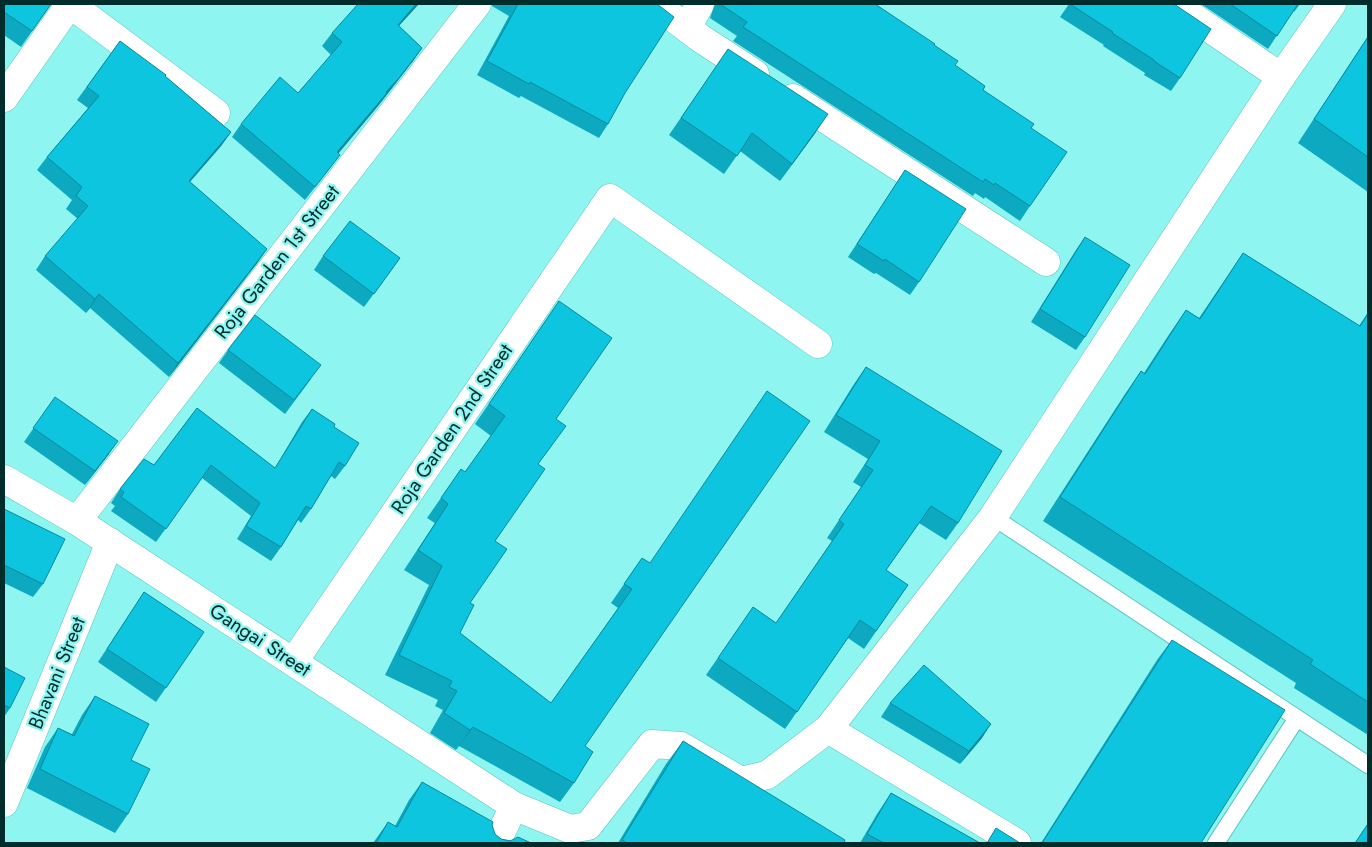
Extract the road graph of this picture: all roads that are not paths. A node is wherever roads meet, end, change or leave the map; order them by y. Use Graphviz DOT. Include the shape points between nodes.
graph roads {
  1 [pos="70,4"];
  2 [pos="477,4"];
  3 [pos="656,4"];
  4 [pos="700,4"];
  5 [pos="1174,4"];
  6 [pos="1332,4"];
  7 [pos="687,28"];
  8 [pos="1281,77"];
  9 [pos="4,98"];
  10 [pos="216,113"];
  11 [pos="1046,262"];
  12 [pos="818,344"];
  13 [pos="4,479"];
  14 [pos="993,517"];
  15 [pos="78,521"];
  16 [pos="110,542"];
  17 [pos="294,661"];
  18 [pos="1297,718"];
  19 [pos="828,729"];
  20 [pos="1368,765"];
  21 [pos="4,803"];
  22 [pos="514,806"];
  23 [pos="496,843"];
  24 [pos="1017,843"];
  25 [pos="1216,843"];
  1 -- 9 [label="street"];
  1 -- 10 [label="street"];
  2 -- 15 [label="street, Roja Garden 1st Street"];
  3 -- 7 [label="street"];
  4 -- 7 [label="street"];
  5 -- 8 [label="street"];
  6 -- 8 [label="street"];
  7 -- 11 [label="street"];
  8 -- 14 [label="street"];
  12 -- 17 [label="street, Roja Garden 2nd Street" via="610,198"];
  13 -- 15 [label="street, Gangai Street"];
  14 -- 18 [label="lane"];
  14 -- 19 [label="street"];
  15 -- 16 [label="street, Gangai Street"];
  16 -- 17 [label="street, Gangai Street"];
  16 -- 21 [label="street, Bhavani Street"];
  17 -- 22 [label="street, Gangai Street"];
  18 -- 20 [label="lane"];
  18 -- 25 [label="lane"];
  19 -- 22 [label="street, Gangai Street" via="767,776 741,781 681,746 652,744 588,826 570,829"];
  19 -- 24 [label="street"];
  22 -- 23 [label="street"];
}
